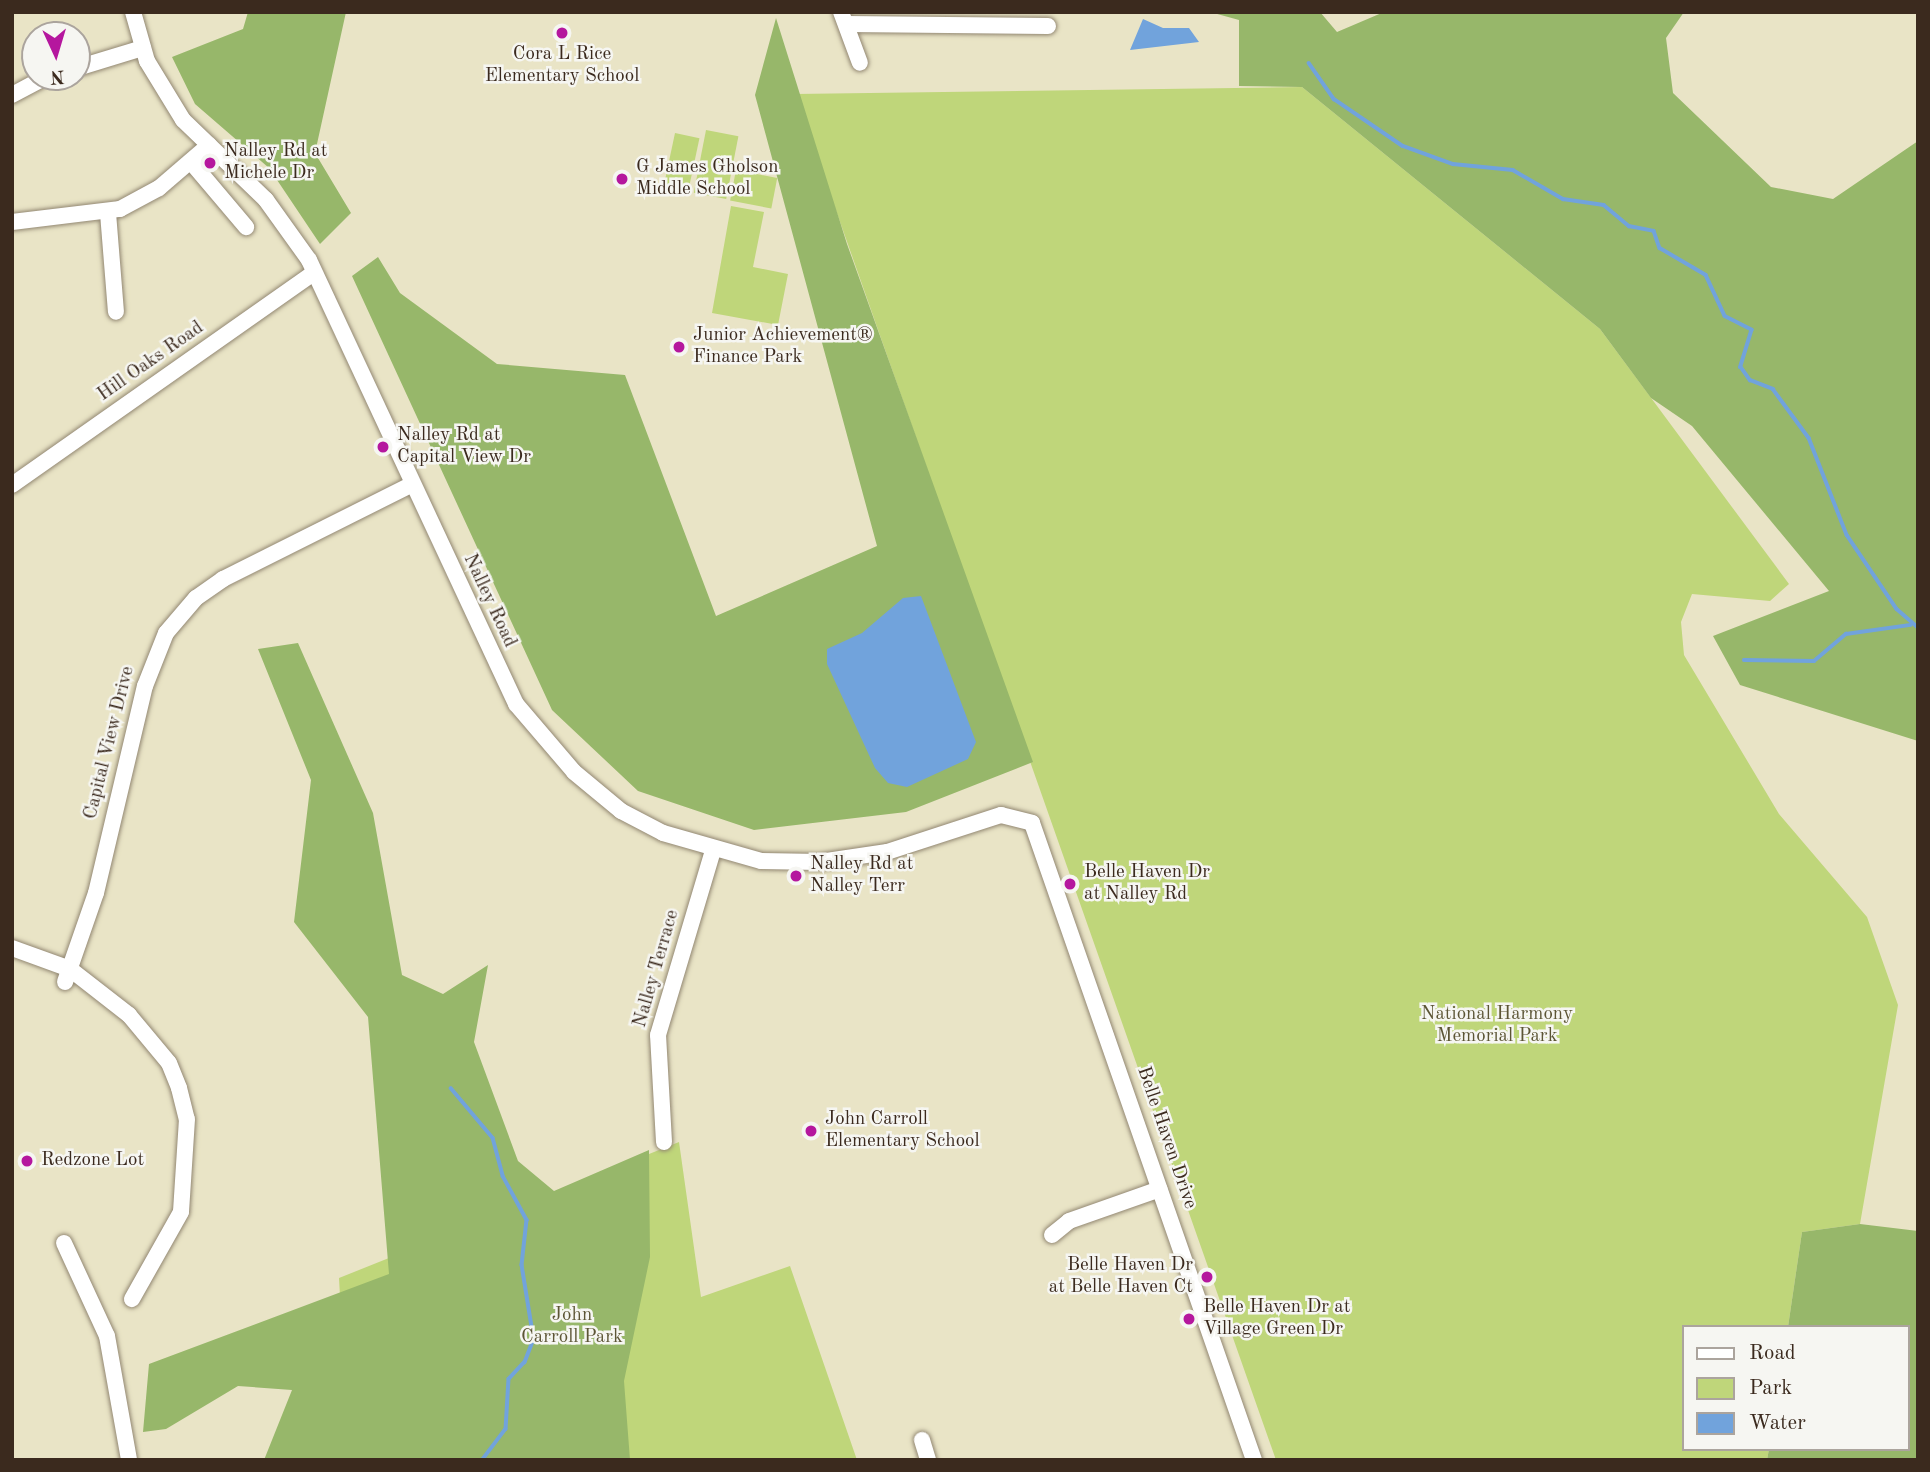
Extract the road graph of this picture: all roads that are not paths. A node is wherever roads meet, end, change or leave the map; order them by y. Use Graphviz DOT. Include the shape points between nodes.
graph roads {
  1 [pos="133,12"];
  2 [pos="844,18"];
  3 [pos="975,19"];
  4 [pos="1048,26"];
  5 [pos="143,48"];
  6 [pos="860,63"];
  7 [pos="91,64"];
  8 [pos="209,145"];
  9 [pos="192,163"];
  10 [pos="108,213"];
  11 [pos="12,222"];
  12 [pos="246,227"];
  13 [pos="314,273"];
  14 [pos="116,312"];
  15 [pos="12,485"];
  16 [pos="411,485"];
  17 [pos="1036,831"];
  18 [pos="713,851"];
  19 [pos="12,948"];
  20 [pos="68,976"];
  21 [pos="664,1142"];
  22 [pos="1160,1189"];
  23 [pos="1052,1235"];
  24 [pos="64,1243"];
  25 [pos="132,1299"];
  26 [pos="922,1440"];
  27 [pos="129,1460"];
  28 [pos="928,1460"];
  29 [pos="1254,1460"];
  1 -- 5 [label="street, Nalley Road"];
  2 -- 3 [label="street"];
  2 -- 6 [label="street"];
  3 -- 4 [label="street"];
  5 -- 7 [label="street"];
  5 -- 8 [label="street, Nalley Road" via="167,98"];
  8 -- 9 [label="street"];
  8 -- 13 [label="street, Nalley Road" via="267,200"];
  9 -- 10 [label="street" via="137,202"];
  9 -- 12 [label="street"];
  10 -- 11 [label="street"];
  10 -- 14 [label="street"];
  13 -- 15 [label="street, Hill Oaks Road"];
  13 -- 16 [label="street, Nalley Road"];
  16 -- 18 [label="street, Nalley Road" via="516,704 545,741 621,811"];
  16 -- 20 [label="street, Capital View Drive" via="223,579 196,598 166,633 145,687 96,892"];
  17 -- 18 [label="street, Nalley Road" via="1025,817 1009,814 855,858 784,863"];
  17 -- 22 [label="street, Belle Haven Drive"];
  18 -- 21 [label="street, Nalley Terrace" via="659,1035"];
  19 -- 20 [label="street"];
  20 -- 25 [label="street" via="150,1037 169,1063 187,1119 177,1222"];
  22 -- 23 [label="street" via="1069,1221"];
  22 -- 29 [label="street, Belle Haven Drive"];
  24 -- 27 [label="street" via="107,1335"];
  26 -- 28 [label="street"];
}
